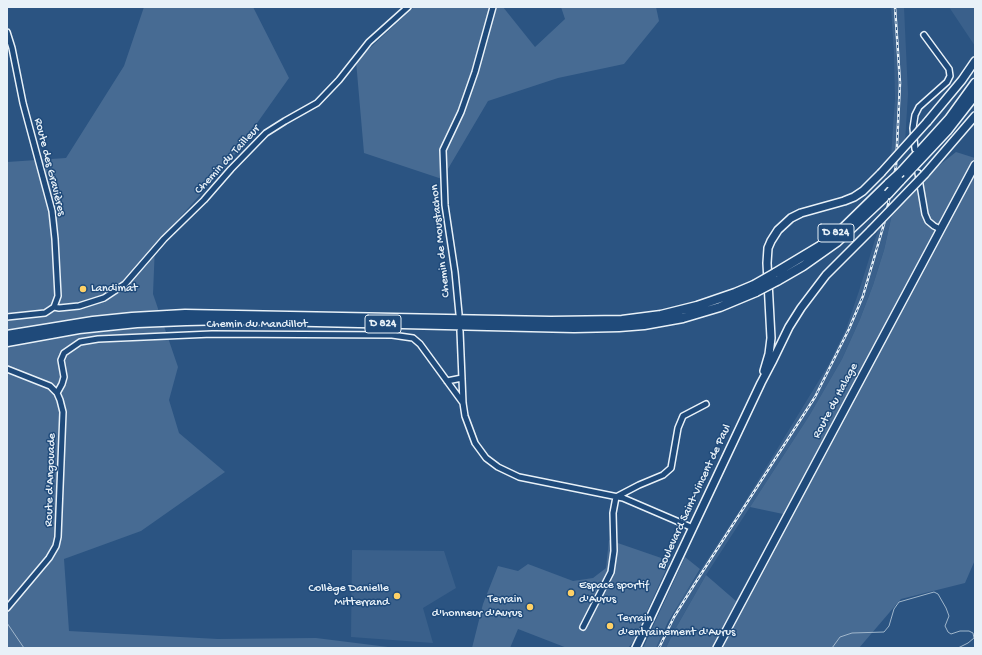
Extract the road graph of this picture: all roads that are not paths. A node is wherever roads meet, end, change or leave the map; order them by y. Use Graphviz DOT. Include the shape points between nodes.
graph roads {
  1 [pos="408,7"];
  2 [pos="493,7"];
  3 [pos="7,32"];
  4 [pos="924,36"];
  5 [pos="975,61"];
  6 [pos="975,77"];
  7 [pos="975,84"];
  8 [pos="975,95"];
  9 [pos="975,105"];
  10 [pos="975,116"];
  11 [pos="935,135"];
  12 [pos="914,149"];
  13 [pos="975,165"];
  14 [pos="918,172"];
  15 [pos="940,229"];
  16 [pos="776,277"];
  17 [pos="755,288"];
  18 [pos="54,307"];
  19 [pos="459,314"];
  20 [pos="7,317"];
  21 [pos="460,331"];
  22 [pos="7,335"];
  23 [pos="7,342"];
  24 [pos="7,369"];
  25 [pos="462,378"];
  26 [pos="447,381"];
  27 [pos="760,383"];
  28 [pos="56,393"];
  29 [pos="463,403"];
  30 [pos="706,404"];
  31 [pos="616,497"];
  32 [pos="693,528"];
  33 [pos="7,608"];
  34 [pos="583,627"];
  35 [pos="638,644"];
  36 [pos="632,648"];
  37 [pos="717,648"];
  1 -- 18 [label="street, Chemin du Tailleur" via="369,42 318,103 266,133 120,287 104,298 79,306"];
  2 -- 19 [label="street, Chemin de Moustachon" via="475,72 443,150 445,205"];
  3 -- 18 [label="street, Route des Gravières" via="52,211 58,296"];
  4 -- 12 [label="street" via="948,69 950,76 947,82 919,107 915,115"];
  5 -- 27 [label="main road, bridge" via="927,122 863,191 844,201 790,218 778,230 768,248 766,263 771,338"];
  6 -- 11 [label="highway"];
  7 -- 11 [label="highway, D 824"];
  8 -- 14 [label="highway, D 824"];
  9 -- 14 [label="highway" via="938,145"];
  10 -- 14 [label="main road"];
  11 -- 16 [label="highway, D 824, bridge" via="844,227"];
  13 -- 15 [label="main road, Route du Halage"];
  14 -- 15 [label="street" via="925,214 928,221"];
  14 -- 16 [label="highway, D 824, bridge" via="900,181 837,242 803,266"];
  14 -- 27 [label="main road, bridge" via="870,230 826,275 801,308"];
  15 -- 37 [label="main road, Route du Halage"];
  16 -- 17 [label="highway, D 824, bridge"];
  17 -- 22 [label="highway, D 824" via="693,307 622,320 185,314 94,321"];
  17 -- 23 [label="highway, D 824" via="720,307 683,318 619,327 186,320 79,329"];
  18 -- 20 [label="street" via="45,313"];
  21 -- 25 [label="street"];
  24 -- 28 [label="street" via="50,386"];
  25 -- 26 [label="street"];
  25 -- 29 [label="street"];
  26 -- 28 [label="street, Chemin du Mandillot" via="420,344 404,335 212,334 80,342 64,353 61,360 64,378"];
  26 -- 29 [label="street, Chemin du Mandillot"];
  27 -- 32 [label="main road, Boulevard Saint-Vincent de Paul"];
  28 -- 33 [label="street, Route d'Angouade" via="63,412 56,546"];
  29 -- 31 [label="street" via="465,416 476,443 486,458 498,467 519,478"];
  30 -- 31 [label="street" via="683,416 678,428 671,468 664,475"];
  31 -- 32 [label="street" via="649,508"];
  31 -- 34 [label="street" via="612,513 612,572"];
  32 -- 35 [label="main road, Boulevard Saint-Vincent de Paul"];
  35 -- 36 [label="main road, Boulevard Saint-Vincent de Paul"];
}
